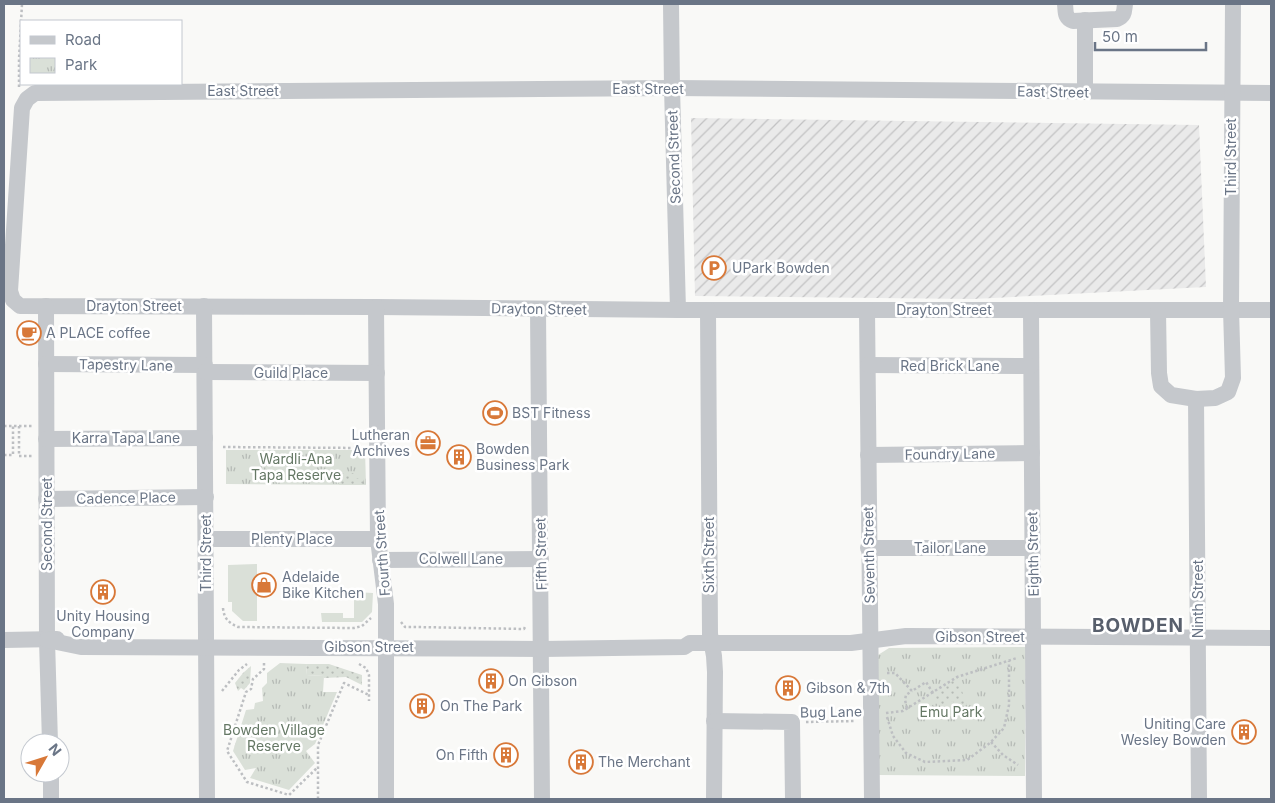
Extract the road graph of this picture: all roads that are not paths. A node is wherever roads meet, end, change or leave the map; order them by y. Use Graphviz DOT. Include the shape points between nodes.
graph roads {
  1 [pos="672,4"];
  2 [pos="1066,4"];
  3 [pos="1125,4"];
  4 [pos="1233,4"];
  5 [pos="1085,20"];
  6 [pos="672,88"];
  7 [pos="1086,92"];
  8 [pos="1232,93"];
  9 [pos="1271,93"];
  10 [pos="27,99"];
  11 [pos="46,306"];
  12 [pos="204,306"];
  13 [pos="376,307"];
  14 [pos="538,309"];
  15 [pos="678,310"];
  16 [pos="708,310"];
  17 [pos="867,310"];
  18 [pos="1031,310"];
  19 [pos="1231,310"];
  20 [pos="1271,310"];
  21 [pos="1158,311"];
  22 [pos="46,364"];
  23 [pos="868,365"];
  24 [pos="1031,366"];
  25 [pos="205,369"];
  26 [pos="377,373"];
  27 [pos="1196,399"];
  28 [pos="205,438"];
  29 [pos="46,439"];
  30 [pos="1032,453"];
  31 [pos="868,455"];
  32 [pos="206,497"];
  33 [pos="46,499"];
  34 [pos="206,539"];
  35 [pos="378,539"];
  36 [pos="868,548"];
  37 [pos="1032,548"];
  38 [pos="541,559"];
  39 [pos="380,560"];
  40 [pos="1199,638"];
  41 [pos="1271,638"];
  42 [pos="4,640"];
  43 [pos="47,640"];
  44 [pos="207,642"];
  45 [pos="386,642"];
  46 [pos="870,642"];
  47 [pos="712,643"];
  48 [pos="542,644"];
  49 [pos="1033,645"];
  50 [pos="714,721"];
  51 [pos="50,733"];
  52 [pos="51,783"];
  53 [pos="51,799"];
  54 [pos="207,799"];
  55 [pos="386,799"];
  56 [pos="542,799"];
  57 [pos="714,799"];
  58 [pos="793,799"];
  59 [pos="872,799"];
  60 [pos="1034,799"];
  61 [pos="1199,799"];
  1 -- 6 [label="street, Second Street"];
  2 -- 5 [label="street" via="1069,19"];
  3 -- 5 [label="street" via="1122,17"];
  4 -- 8 [label="street, Third Street"];
  5 -- 7 [label="street"];
  6 -- 7 [label="street, East Street"];
  6 -- 10 [label="street, East Street" via="44,92 35,93"];
  6 -- 15 [label="street, Second Street"];
  7 -- 8 [label="street, East Street"];
  8 -- 9 [label="street, East Street"];
  8 -- 19 [label="street, Third Street"];
  10 -- 11 [label="street, Drayton Street" via="22,108 10,292 20,306"];
  11 -- 12 [label="street, Drayton Street"];
  11 -- 22 [label="street, Second Street"];
  12 -- 13 [label="street, Drayton Street"];
  12 -- 25 [label="street, Third Street"];
  13 -- 14 [label="street, Drayton Street"];
  13 -- 26 [label="street, Fourth Street"];
  14 -- 15 [label="street, Drayton Street"];
  14 -- 38 [label="street, Fifth Street"];
  15 -- 16 [label="street, Drayton Street"];
  16 -- 17 [label="street, Drayton Street"];
  16 -- 47 [label="street, Sixth Street"];
  17 -- 18 [label="street, Drayton Street"];
  17 -- 23 [label="street, Seventh Street"];
  18 -- 21 [label="street, Drayton Street"];
  18 -- 24 [label="street, Eighth Street"];
  19 -- 20 [label="street, Drayton Street"];
  19 -- 21 [label="street, Drayton Street"];
  19 -- 27 [label="street" via="1234,378 1228,392 1215,398"];
  21 -- 27 [label="street" via="1161,386 1171,395"];
  22 -- 25 [label="street, Tapestry Lane"];
  22 -- 29 [label="street, Second Street"];
  23 -- 24 [label="street, Red Brick Lane"];
  23 -- 31 [label="street, Seventh Street"];
  24 -- 30 [label="street, Eighth Street"];
  25 -- 26 [label="street, Guild Place"];
  25 -- 28 [label="street, Third Street"];
  26 -- 35 [label="street, Fourth Street"];
  27 -- 40 [label="street, Ninth Street"];
  28 -- 29 [label="street, Karra Tapa Lane"];
  28 -- 32 [label="street, Third Street"];
  29 -- 33 [label="street, Second Street"];
  30 -- 31 [label="street, Foundry Lane"];
  30 -- 37 [label="street, Eighth Street"];
  31 -- 36 [label="street, Seventh Street"];
  32 -- 33 [label="street, Cadence Place"];
  32 -- 34 [label="street, Third Street"];
  33 -- 43 [label="street, Second Street"];
  34 -- 35 [label="street, Plenty Place"];
  34 -- 44 [label="street, Third Street"];
  35 -- 39 [label="street, Fourth Street"];
  36 -- 37 [label="street, Tailor Lane"];
  36 -- 46 [label="street, Seventh Street"];
  37 -- 49 [label="street, Eighth Street"];
  38 -- 39 [label="street, Colwell Lane"];
  38 -- 48 [label="street, Fifth Street"];
  39 -- 45 [label="street, Fourth Street" via="386,604"];
  40 -- 41 [label="street, Gibson Street"];
  40 -- 49 [label="street, Gibson Street"];
  40 -- 61 [label="street, Ninth Street"];
  42 -- 43 [label="street, Gibson Street"];
  43 -- 44 [label="street, Gibson Street" via="81,636"];
  43 -- 51 [label="street, Second Street"];
  44 -- 45 [label="street, Gibson Street"];
  44 -- 54 [label="street, Third Street"];
  45 -- 48 [label="street, Gibson Street"];
  45 -- 55 [label="street, Fourth Street"];
  46 -- 47 [label="street, Gibson Street"];
  46 -- 49 [label="street, Gibson Street" via="906,636"];
  46 -- 59 [label="street, Seventh Street" via="876,716"];
  47 -- 48 [label="street, Gibson Street" via="690,643 682,638"];
  47 -- 50 [label="street, Sixth Street"];
  48 -- 56 [label="street, Fifth Street"];
  49 -- 60 [label="street, Eighth Street"];
  50 -- 57 [label="street, Sixth Street"];
  50 -- 58 [label="street" via="792,722"];
  52 -- 53 [label="street"];
}
